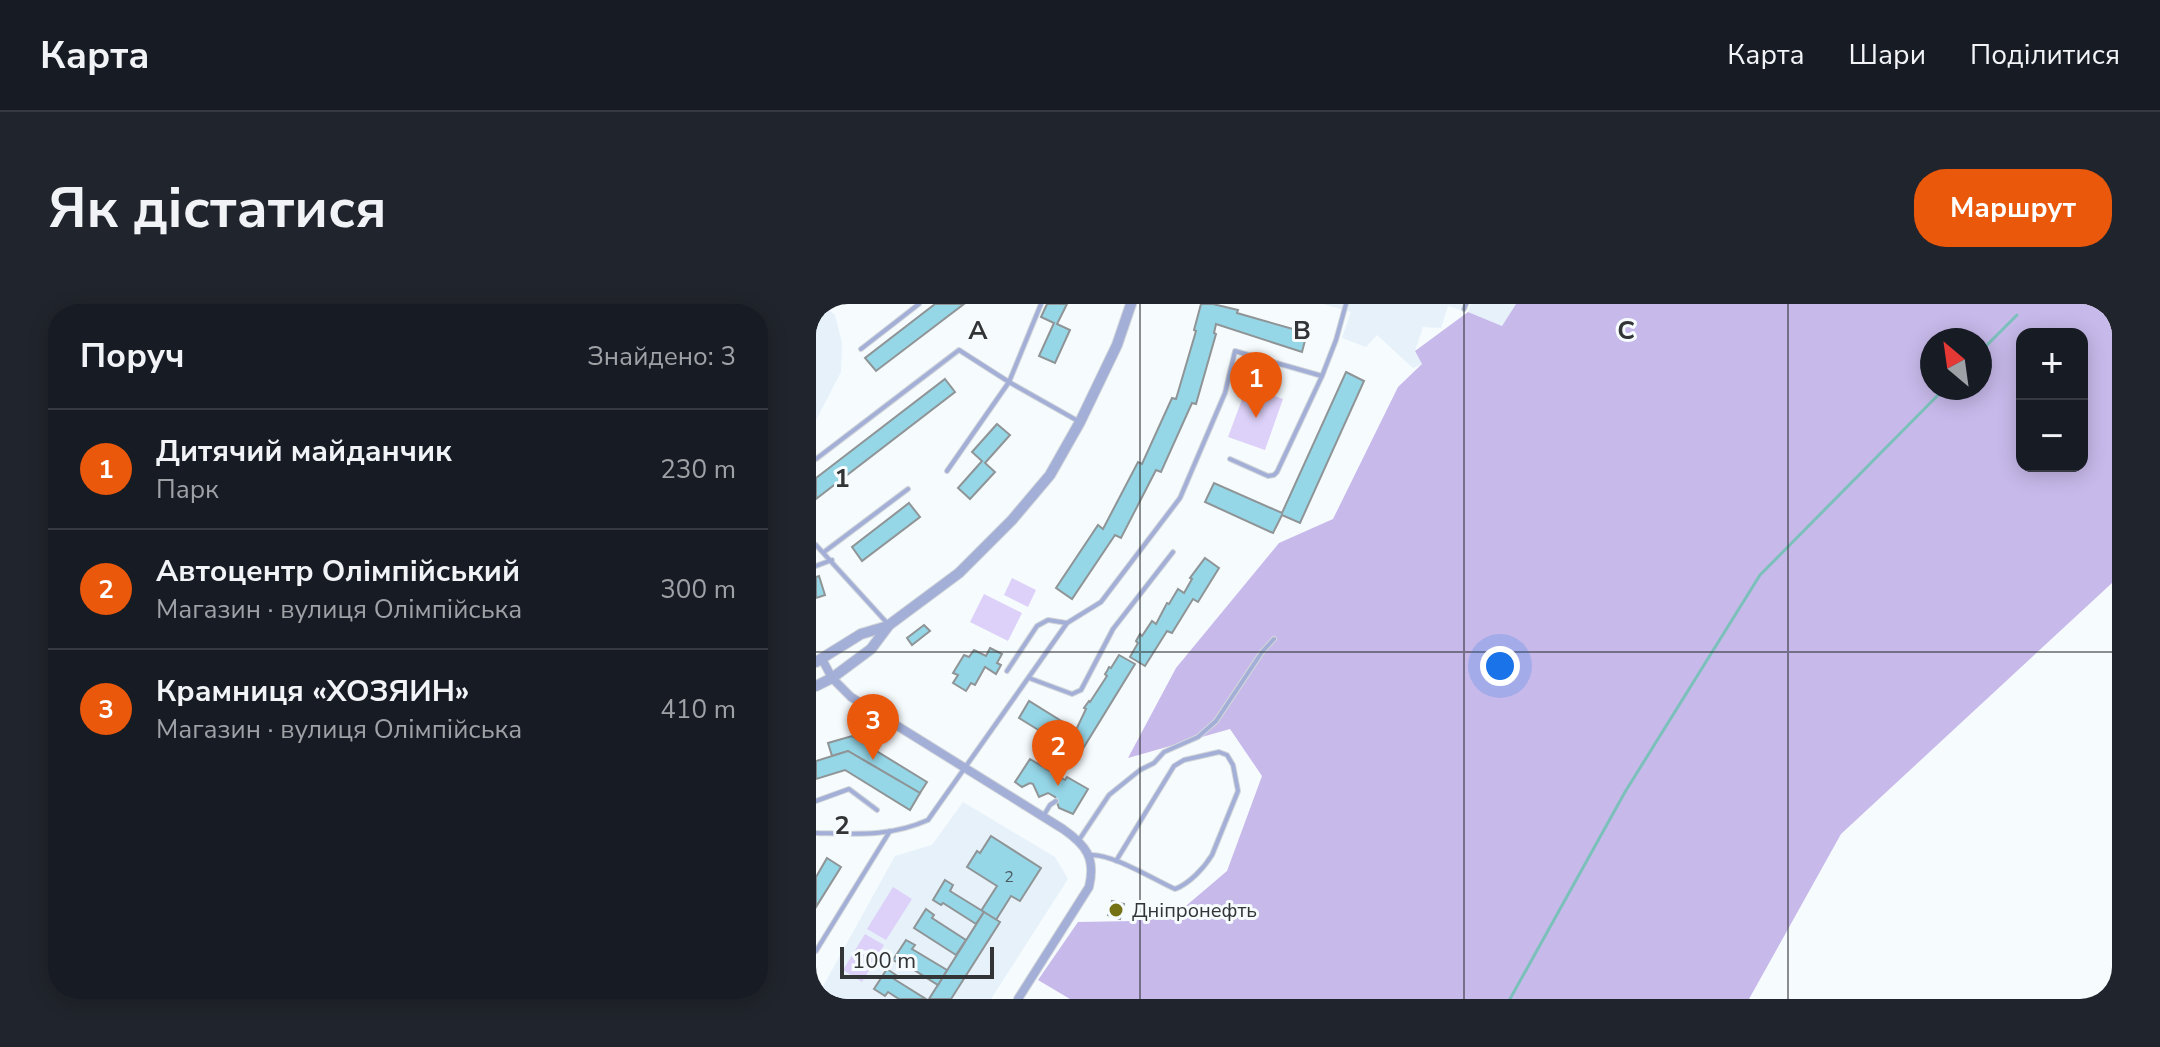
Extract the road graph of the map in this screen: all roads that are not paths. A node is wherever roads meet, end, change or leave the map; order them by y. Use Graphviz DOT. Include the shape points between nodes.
graph roads {
  1 [pos="919,304"];
  2 [pos="1041,304"];
  3 [pos="1131,304"];
  4 [pos="1346,304"];
  5 [pos="861,349"];
  6 [pos="1322,376"];
  7 [pos="1009,382"];
  8 [pos="1080,422"];
  9 [pos="816,459"];
  10 [pos="1230,459"];
  11 [pos="947,471"];
  12 [pos="908,489"];
  13 [pos="816,545"];
  14 [pos="824,552"];
  15 [pos="1173,552"];
  16 [pos="832,560"];
  17 [pos="816,566"];
  18 [pos="1067,623"];
  19 [pos="889,625"];
  20 [pos="1274,639"];
  21 [pos="819,661"];
  22 [pos="1007,671"];
  23 [pos="832,678"];
  24 [pos="1029,678"];
  25 [pos="816,686"];
  26 [pos="963,768"];
  27 [pos="816,801"];
  28 [pos="1056,801"];
  29 [pos="877,810"];
  30 [pos="1043,817"];
  31 [pos="890,831"];
  32 [pos="816,833"];
  33 [pos="1079,840"];
  34 [pos="1088,855"];
  35 [pos="1116,861"];
  36 [pos="816,951"];
  37 [pos="1018,999"];
  1 -- 5 [label="lane"];
  2 -- 7 [label="lane"];
  3 -- 8 [label="street"];
  4 -- 6 [label="lane"];
  6 -- 10 [label="lane" via="1274,475"];
  6 -- 18 [label="lane" via="1235,351 1225,393 1180,498 1101,602"];
  7 -- 8 [label="lane"];
  7 -- 9 [label="lane" via="959,350"];
  7 -- 11 [label="lane"];
  8 -- 19 [label="street" via="1050,475 1012,520 959,573"];
  12 -- 14 [label="lane"];
  13 -- 14 [label="lane"];
  14 -- 16 [label="lane"];
  15 -- 24 [label="lane" via="1113,629 1081,690 1072,694"];
  16 -- 17 [label="lane"];
  16 -- 19 [label="lane"];
  18 -- 22 [label="lane" via="1048,620 1037,626"];
  18 -- 24 [label="lane"];
  19 -- 21 [label="street" via="861,634"];
  19 -- 23 [label="street" via="871,649"];
  20 -- 33 [label="lane" via="1216,721 1198,737 1164,752 1109,795"];
  21 -- 23 [label="street"];
  23 -- 25 [label="street"];
  23 -- 26 [label="street" via="851,697"];
  24 -- 26 [label="lane"];
  26 -- 30 [label="street" via="996,783"];
  26 -- 31 [label="lane" via="928,820"];
  27 -- 29 [label="lane" via="849,789"];
  28 -- 30 [label="lane"];
  30 -- 33 [label="street"];
  31 -- 32 [label="lane"];
  31 -- 36 [label="lane"];
  33 -- 34 [label="street"];
  34 -- 35 [label="lane"];
  34 -- 37 [label="street" via="1089,887"];
  35 -- 35 [label="lane" via="1175,889 1208,863 1238,791 1227,755 1219,752 1174,766"];
}
